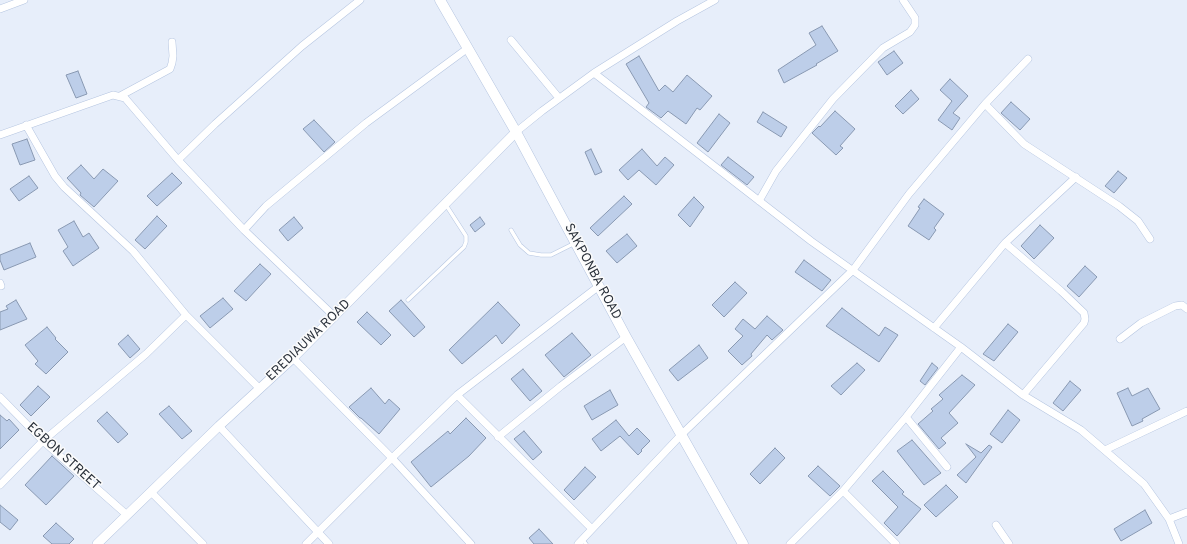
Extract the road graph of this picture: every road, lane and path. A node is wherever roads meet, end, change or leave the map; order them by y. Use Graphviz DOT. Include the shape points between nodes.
graph roads {
  1 [pos="24,0"];
  2 [pos="360,0"];
  3 [pos="440,0"];
  4 [pos="715,0"];
  5 [pos="903,0"];
  6 [pos="0,9"];
  7 [pos="511,40"];
  8 [pos="172,42"];
  9 [pos="468,48"];
  10 [pos="1028,59"];
  11 [pos="594,73"];
  12 [pos="120,96"];
  13 [pos="559,98"];
  14 [pos="985,104"];
  15 [pos="26,125"];
  16 [pos="516,132"];
  17 [pos="0,135"];
  18 [pos="178,160"];
  19 [pos="1076,177"];
  20 [pos="759,201"];
  21 [pos="446,204"];
  22 [pos="244,230"];
  23 [pos="511,230"];
  24 [pos="1150,239"];
  25 [pos="576,243"];
  26 [pos="1005,243"];
  27 [pos="853,270"];
  28 [pos="599,286"];
  29 [pos="408,300"];
  30 [pos="1187,309"];
  31 [pos="186,315"];
  32 [pos="335,317"];
  33 [pos="934,328"];
  34 [pos="626,337"];
  35 [pos="1120,339"];
  36 [pos="961,347"];
  37 [pos="293,358"];
  38 [pos="260,389"];
  39 [pos="1023,395"];
  40 [pos="457,396"];
  41 [pos="0,397"];
  42 [pos="1187,411"];
  43 [pos="906,417"];
  44 [pos="219,426"];
  45 [pos="682,434"];
  46 [pos="498,437"];
  47 [pos="43,441"];
  48 [pos="1105,450"];
  49 [pos="392,458"];
  50 [pos="947,467"];
  51 [pos="0,485"];
  52 [pos="842,491"];
  53 [pos="151,492"];
  54 [pos="1187,512"];
  55 [pos="127,515"];
  56 [pos="1169,519"];
  57 [pos="996,525"];
  58 [pos="592,529"];
  59 [pos="319,532"];
  60 [pos="582,542"];
  61 [pos="97,544"];
  62 [pos="203,544"];
  63 [pos="306,544"];
  64 [pos="329,544"];
  65 [pos="471,544"];
  66 [pos="743,544"];
  67 [pos="790,544"];
  68 [pos="896,544"];
  69 [pos="1009,544"];
  70 [pos="1180,544"];
  1 -- 6 [label="street"];
  2 -- 18 [label="street" via="302,46"];
  3 -- 9 [label="main road, SAKPONBA ROAD"];
  4 -- 11 [label="street"];
  5 -- 20 [label="street" via="914,18 915,25 910,32 883,48 833,99 776,171"];
  7 -- 13 [label="street"];
  8 -- 12 [label="street" via="173,56 170,69"];
  9 -- 16 [label="main road, SAKPONBA ROAD"];
  9 -- 22 [label="street" via="366,123 266,206"];
  10 -- 14 [label="street"];
  11 -- 13 [label="street"];
  11 -- 20 [label="street"];
  12 -- 15 [label="street" via="113,95"];
  12 -- 18 [label="street" via="125,98"];
  13 -- 16 [label="street"];
  14 -- 19 [label="street" via="1024,144"];
  14 -- 27 [label="street" via="909,194"];
  15 -- 17 [label="street"];
  15 -- 31 [label="street" via="64,187 133,251"];
  16 -- 21 [label="street, EREDIAUWA ROAD"];
  16 -- 25 [label="main road, SAKPONBA ROAD"];
  18 -- 22 [label="street"];
  19 -- 24 [label="street" via="1138,221"];
  19 -- 26 [label="street"];
  20 -- 27 [label="street"];
  21 -- 29 [label="lane" via="466,236 466,242 464,247"];
  21 -- 32 [label="street, EREDIAUWA ROAD"];
  22 -- 32 [label="street"];
  23 -- 25 [label="lane" via="520,245 529,253 551,255"];
  25 -- 28 [label="main road, SAKPONBA ROAD"];
  26 -- 33 [label="street"];
  26 -- 39 [label="street" via="1061,291 1084,313 1085,319"];
  27 -- 33 [label="street"];
  27 -- 45 [label="street"];
  28 -- 34 [label="main road, SAKPONBA ROAD"];
  28 -- 40 [label="street"];
  30 -- 35 [label="street" via="1182,305 1174,306 1141,323"];
  31 -- 38 [label="street"];
  31 -- 47 [label="street" via="146,354"];
  32 -- 37 [label="street, EREDIAUWA ROAD"];
  33 -- 36 [label="street"];
  34 -- 45 [label="main road, SAKPONBA ROAD"];
  34 -- 46 [label="street"];
  36 -- 39 [label="street"];
  36 -- 43 [label="street"];
  37 -- 38 [label="street, EREDIAUWA ROAD"];
  37 -- 49 [label="street"];
  38 -- 44 [label="street, EREDIAUWA ROAD"];
  39 -- 48 [label="street" via="1081,430"];
  40 -- 46 [label="street"];
  40 -- 49 [label="street"];
  41 -- 47 [label="street, EGBON STREET"];
  42 -- 48 [label="street"];
  43 -- 50 [label="street"];
  43 -- 52 [label="street"];
  44 -- 53 [label="street, EREDIAUWA ROAD"];
  44 -- 59 [label="street"];
  45 -- 58 [label="street"];
  45 -- 66 [label="main road, SAKPONBA ROAD"];
  46 -- 58 [label="street"];
  47 -- 51 [label="street"];
  47 -- 55 [label="street, EGBON STREET"];
  48 -- 56 [label="street" via="1144,484"];
  49 -- 59 [label="street"];
  49 -- 65 [label="street"];
  52 -- 67 [label="street"];
  52 -- 68 [label="street"];
  53 -- 55 [label="street, EREDIAUWA ROAD"];
  53 -- 62 [label="street"];
  54 -- 56 [label="street"];
  55 -- 61 [label="street, EREDIAUWA ROAD"];
  56 -- 70 [label="street"];
  57 -- 69 [label="street"];
  58 -- 60 [label="street"];
  59 -- 63 [label="street"];
  59 -- 64 [label="street"];
}
